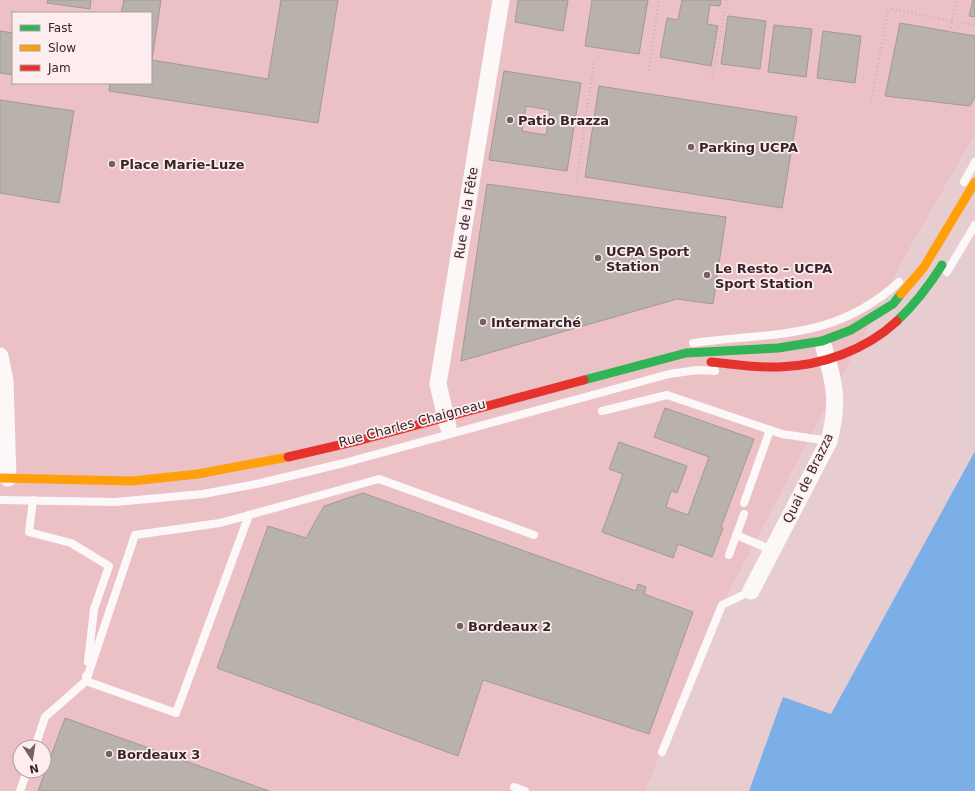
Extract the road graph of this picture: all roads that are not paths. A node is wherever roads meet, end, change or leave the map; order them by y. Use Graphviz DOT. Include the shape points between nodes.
graph roads {
  1 [pos="501,0"];
  2 [pos="975,162"];
  3 [pos="975,182"];
  4 [pos="960,188"];
  5 [pos="971,214"];
  6 [pos="975,225"];
  7 [pos="937,228"];
  8 [pos="937,288"];
  9 [pos="822,341"];
  10 [pos="683,344"];
  11 [pos="872,350"];
  12 [pos="0,356"];
  13 [pos="629,359"];
  14 [pos="827,366"];
  15 [pos="772,376"];
  16 [pos="602,411"];
  17 [pos="446,418"];
  18 [pos="770,430"];
  19 [pos="829,441"];
  20 [pos="141,471"];
  21 [pos="105,472"];
  22 [pos="265,472"];
  23 [pos="3,477"];
  24 [pos="219,481"];
  25 [pos="0,500"];
  26 [pos="33,500"];
  27 [pos="744,503"];
  28 [pos="744,514"];
  29 [pos="249,515"];
  30 [pos="534,535"];
  31 [pos="736,535"];
  32 [pos="772,550"];
  33 [pos="729,555"];
  34 [pos="751,591"];
  35 [pos="86,681"];
  36 [pos="38,739"];
  37 [pos="662,752"];
  38 [pos="24,779"];
  39 [pos="514,787"];
  40 [pos="20,791"];
  41 [pos="525,791"];
  1 -- 17 [label="street, Rue de la Fête" via="438,384"];
  2 -- 4 [label="lane"];
  3 -- 9 [label="main road" via="924,267 893,304 851,330"];
  5 -- 14 [label="main road" via="936,275 902,317 884,333"];
  6 -- 8 [label="lane"];
  7 -- 10 [label="lane" via="906,276 882,297 855,313 812,329"];
  9 -- 14 [label="street, Quai de Brazza"];
  9 -- 17 [label="main road, Rue Charles Chaigneau" via="778,348 686,353"];
  11 -- 14 [label="lane"];
  12 -- 23 [label="street" via="5,380"];
  13 -- 17 [label="lane"];
  14 -- 17 [label="main road, Rue Charles Chaigneau" via="807,364 779,367 700,361"];
  14 -- 19 [label="street, Quai de Brazza" via="834,388 835,419"];
  15 -- 26 [label="lane" via="697,370 669,374 344,464 204,494 115,502"];
  16 -- 18 [label="lane" via="666,395"];
  17 -- 20 [label="lane" via="222,464"];
  17 -- 22 [label="main road, Rue Charles Chaigneau" via="341,456"];
  17 -- 23 [label="main road, Rue Charles Chaigneau" via="266,462 198,474 132,481"];
  18 -- 19 [label="lane"];
  18 -- 27 [label="lane"];
  19 -- 32 [label="street, Quai de Brazza"];
  21 -- 23 [label="lane"];
  23 -- 24 [label="main road" via="126,493"];
  25 -- 26 [label="lane"];
  26 -- 35 [label="lane" via="29,532 71,543 109,566 94,610"];
  28 -- 31 [label="lane"];
  29 -- 30 [label="lane" via="379,479"];
  29 -- 35 [label="lane" via="220,523 135,535"];
  29 -- 35 [label="lane" via="176,714"];
  31 -- 32 [label="lane"];
  31 -- 33 [label="lane"];
  32 -- 34 [label="street, Quai de Brazza"];
  34 -- 37 [label="lane" via="722,605"];
  35 -- 36 [label="lane" via="45,717"];
  38 -- 40 [label="lane"];
  39 -- 41 [label="lane"];
}
